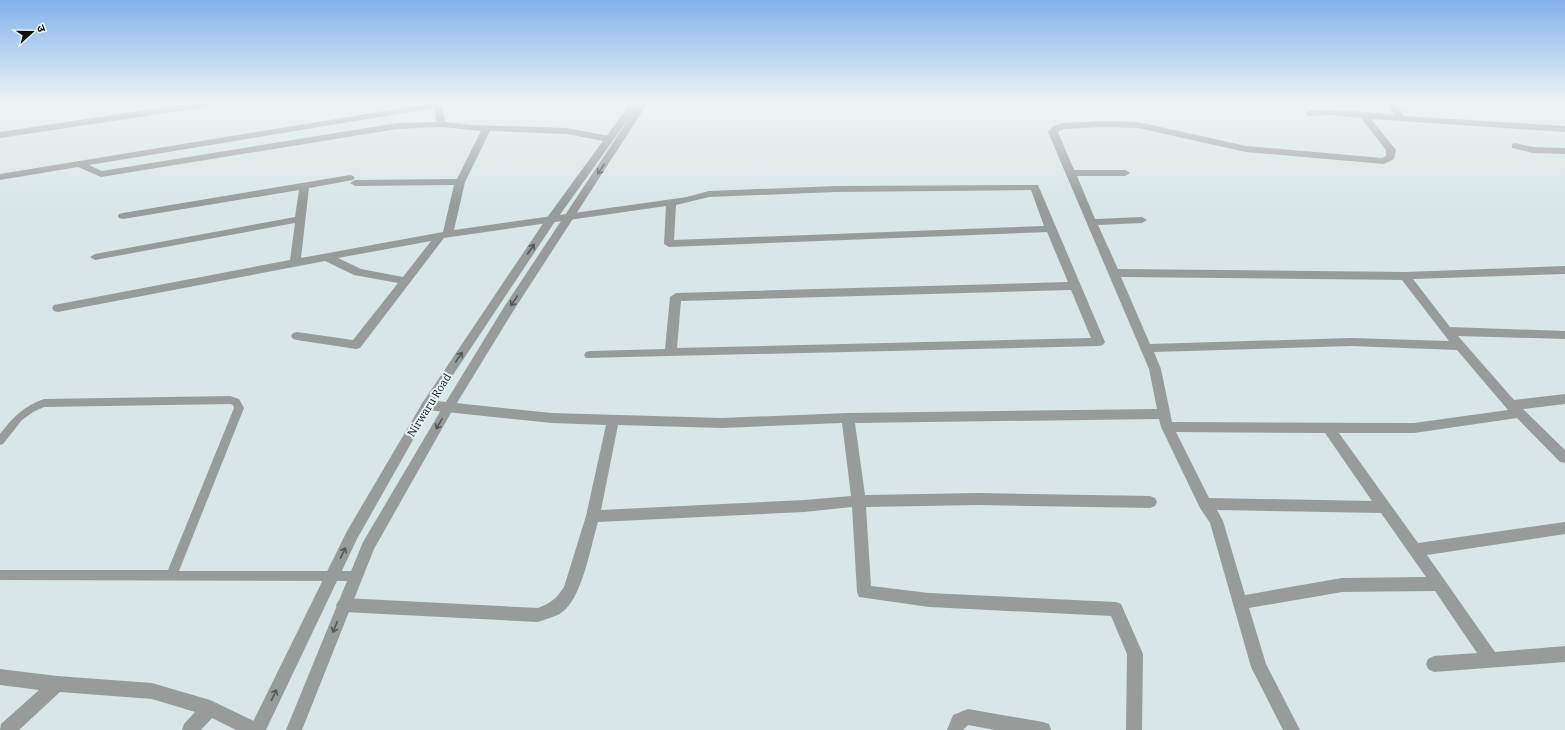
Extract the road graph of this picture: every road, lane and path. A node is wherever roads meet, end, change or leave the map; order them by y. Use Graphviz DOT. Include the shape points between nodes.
graph roads {
  1 [pos="250,135"];
  2 [pos="341,135"];
  3 [pos="483,135"];
  4 [pos="588,135"];
  5 [pos="611,135"];
  6 [pos="623,135"];
  7 [pos="1054,135"];
  8 [pos="1183,135"];
  9 [pos="1379,135"];
  10 [pos="608,139"];
  11 [pos="209,142"];
  12 [pos="1515,146"];
  13 [pos="1565,151"];
  14 [pos="194,159"];
  15 [pos="79,164"];
  16 [pos="1072,173"];
  17 [pos="1125,173"];
  18 [pos="0,177"];
  19 [pos="460,182"];
  20 [pos="304,186"];
  21 [pos="670,202"];
  22 [pos="123,216"];
  23 [pos="570,217"];
  24 [pos="300,218"];
  25 [pos="1142,220"];
  26 [pos="550,221"];
  27 [pos="1093,222"];
  28 [pos="1049,229"];
  29 [pos="444,235"];
  30 [pos="96,257"];
  31 [pos="326,257"];
  32 [pos="295,263"];
  33 [pos="1565,270"];
  34 [pos="1114,273"];
  35 [pos="1405,276"];
  36 [pos="405,281"];
  37 [pos="1076,286"];
  38 [pos="58,308"];
  39 [pos="1446,331"];
  40 [pos="1565,335"];
  41 [pos="297,336"];
  42 [pos="1460,346"];
  43 [pos="1146,348"];
  44 [pos="671,353"];
  45 [pos="590,355"];
  46 [pos="1565,398"];
  47 [pos="427,405"];
  48 [pos="448,408"];
  49 [pos="1516,409"];
  50 [pos="848,418"];
  51 [pos="614,420"];
  52 [pos="1166,420"];
  53 [pos="1328,427"];
  54 [pos="0,441"];
  55 [pos="1565,458"];
  56 [pos="859,501"];
  57 [pos="1150,502"];
  58 [pos="1205,504"];
  59 [pos="1385,507"];
  60 [pos="593,516"];
  61 [pos="1565,528"];
  62 [pos="1416,550"];
  63 [pos="0,575"];
  64 [pos="172,575"];
  65 [pos="333,575"];
  66 [pos="356,576"];
  67 [pos="1439,584"];
  68 [pos="1240,603"];
  69 [pos="344,605"];
  70 [pos="1565,654"];
  71 [pos="1491,660"];
  72 [pos="1434,664"];
  73 [pos="0,677"];
  74 [pos="57,684"];
  75 [pos="210,708"];
  76 [pos="7,730"];
  77 [pos="190,730"];
  78 [pos="256,730"];
  79 [pos="294,730"];
  80 [pos="955,730"];
  81 [pos="1043,730"];
  82 [pos="1134,730"];
  83 [pos="1292,730"];
  1 -- 11 [label="street"];
  2 -- 14 [label="street"];
  3 -- 19 [label="street"];
  4 -- 10 [label="street"];
  5 -- 10 [label="street, Nirwaru Road"];
  6 -- 23 [label="street, Nirwaru Road, one-way"];
  7 -- 16 [label="street"];
  8 -- 9 [label="street" via="1246,149 1384,161 1391,158 1391,150"];
  10 -- 26 [label="street, Nirwaru Road"];
  11 -- 14 [label="street"];
  11 -- 15 [label="street"];
  12 -- 13 [label="street" via="1533,150"];
  14 -- 15 [label="street" via="100,174"];
  15 -- 18 [label="street"];
  16 -- 17 [label="street"];
  16 -- 27 [label="street"];
  19 -- 20 [label="street" via="352,180"];
  19 -- 29 [label="street"];
  20 -- 22 [label="street"];
  20 -- 24 [label="street"];
  21 -- 23 [label="street"];
  21 -- 28 [label="street" via="709,194 836,189 1034,188"];
  21 -- 28 [label="street" via="669,244"];
  23 -- 26 [label="street"];
  23 -- 48 [label="street, Nirwaru Road, one-way" via="508,310"];
  24 -- 30 [label="street"];
  24 -- 32 [label="street"];
  25 -- 27 [label="street"];
  26 -- 29 [label="street"];
  47 -- 26 [label="street, Nirwaru Road, one-way"];
  27 -- 34 [label="street"];
  28 -- 37 [label="street"];
  29 -- 31 [label="street"];
  29 -- 36 [label="street"];
  31 -- 32 [label="street"];
  31 -- 36 [label="street" via="358,272"];
  32 -- 38 [label="street"];
  33 -- 35 [label="street"];
  34 -- 35 [label="street"];
  34 -- 43 [label="street"];
  35 -- 39 [label="street"];
  36 -- 41 [label="street" via="356,345"];
  37 -- 44 [label="street" via="676,298"];
  37 -- 44 [label="street" via="1098,342"];
  39 -- 40 [label="street"];
  39 -- 42 [label="street"];
  42 -- 43 [label="street" via="1351,342"];
  42 -- 49 [label="street"];
  43 -- 52 [label="street" via="1155,369"];
  44 -- 45 [label="street"];
  46 -- 49 [label="street"];
  47 -- 48 [label="street"];
  65 -- 47 [label="street, Nirwaru Road, one-way" via="352,535"];
  48 -- 51 [label="street" via="552,418"];
  48 -- 66 [label="street, Nirwaru Road, one-way" via="368,546"];
  49 -- 53 [label="street" via="1414,428"];
  49 -- 55 [label="street"];
  50 -- 51 [label="street" via="722,423"];
  50 -- 52 [label="street"];
  50 -- 56 [label="street"];
  51 -- 60 [label="street"];
  52 -- 53 [label="street"];
  52 -- 58 [label="street"];
  53 -- 59 [label="street"];
  54 -- 64 [label="lane" via="23,412 44,403 230,400 236,402 239,408"];
  56 -- 57 [label="street" via="978,499"];
  56 -- 60 [label="street"];
  56 -- 82 [label="street" via="864,592 929,600 1116,609 1135,654"];
  58 -- 59 [label="street"];
  58 -- 68 [label="street" via="1216,521"];
  59 -- 62 [label="street"];
  60 -- 69 [label="street" via="564,601 556,608 538,615"];
  61 -- 62 [label="street"];
  62 -- 67 [label="street"];
  63 -- 64 [label="lane"];
  64 -- 65 [label="lane"];
  65 -- 66 [label="lane"];
  78 -- 65 [label="street, Nirwaru Road, one-way"];
  66 -- 69 [label="street, Nirwaru Road"];
  67 -- 68 [label="street" via="1342,585"];
  67 -- 71 [label="street"];
  68 -- 83 [label="street" via="1259,667"];
  69 -- 79 [label="street, Nirwaru Road, one-way"];
  70 -- 71 [label="street"];
  71 -- 72 [label="street"];
  73 -- 74 [label="street"];
  74 -- 75 [label="street" via="152,691"];
  74 -- 76 [label="street"];
  75 -- 77 [label="street"];
  75 -- 78 [label="street"];
  80 -- 81 [label="street" via="959,720 968,717"];
}
